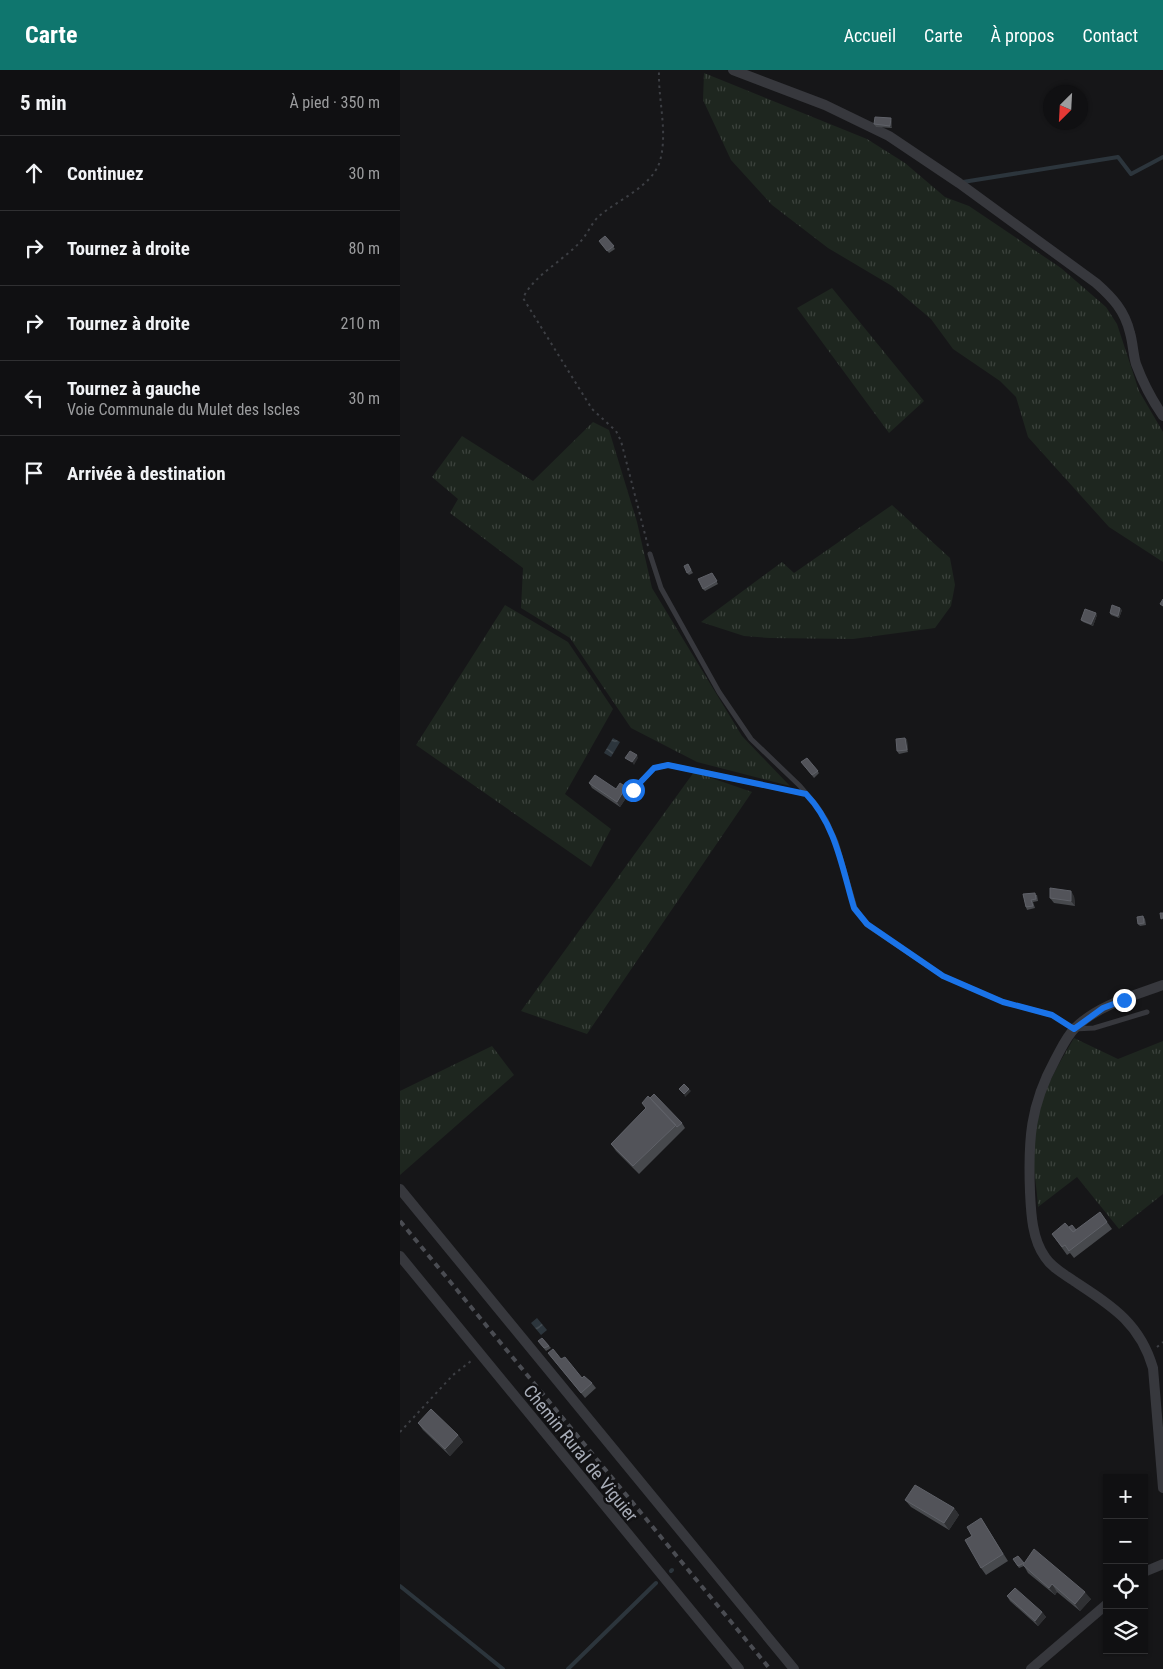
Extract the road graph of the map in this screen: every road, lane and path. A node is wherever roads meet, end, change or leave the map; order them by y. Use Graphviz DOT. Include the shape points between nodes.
graph roads {
  1 [pos="659,70"];
  2 [pos="733,70"];
  3 [pos="1163,416"];
  4 [pos="650,554"];
  5 [pos="633,790"];
  6 [pos="806,794"];
  7 [pos="1163,985"];
  8 [pos="1147,1012"];
  9 [pos="1074,1029"];
  10 [pos="400,1189"];
  11 [pos="400,1256"];
  12 [pos="482,1356"];
  13 [pos="400,1432"];
  14 [pos="1163,1488"];
  15 [pos="1163,1564"];
  16 [pos="1148,1570"];
  17 [pos="1103,1607"];
  18 [pos="739,1669"];
  19 [pos="794,1669"];
  20 [pos="1031,1669"];
  1 -- 4 [label="path" via="664,129 657,169 649,179 597,218 581,242 523,298 592,409 616,431 621,441"];
  2 -- 3 [label="street" via="835,109 889,136 1096,283 1122,310 1136,363 1149,395"];
  4 -- 6 [label="lane" via="661,588 719,692 751,739"];
  5 -- 6 [label="lane" via="654,768 668,765"];
  6 -- 9 [label="lane" via="826,820 836,842 854,908 867,924 943,976 1003,1002 1052,1015"];
  7 -- 9 [label="street" via="1103,1008"];
  8 -- 9 [label="lane" via="1094,1028"];
  9 -- 14 [label="street" via="1045,1078 1032,1115 1028,1152 1033,1226 1045,1257 1056,1269 1119,1312 1142,1338 1153,1368"];
  10 -- 19 [label="street"];
  11 -- 12 [label="street, Chemin Rural de Viguier"];
  12 -- 13 [label="path" via="453,1375"];
  12 -- 18 [label="street, Chemin Rural de Viguier"];
  15 -- 16 [label="street"];
  17 -- 20 [label="street"];
}
